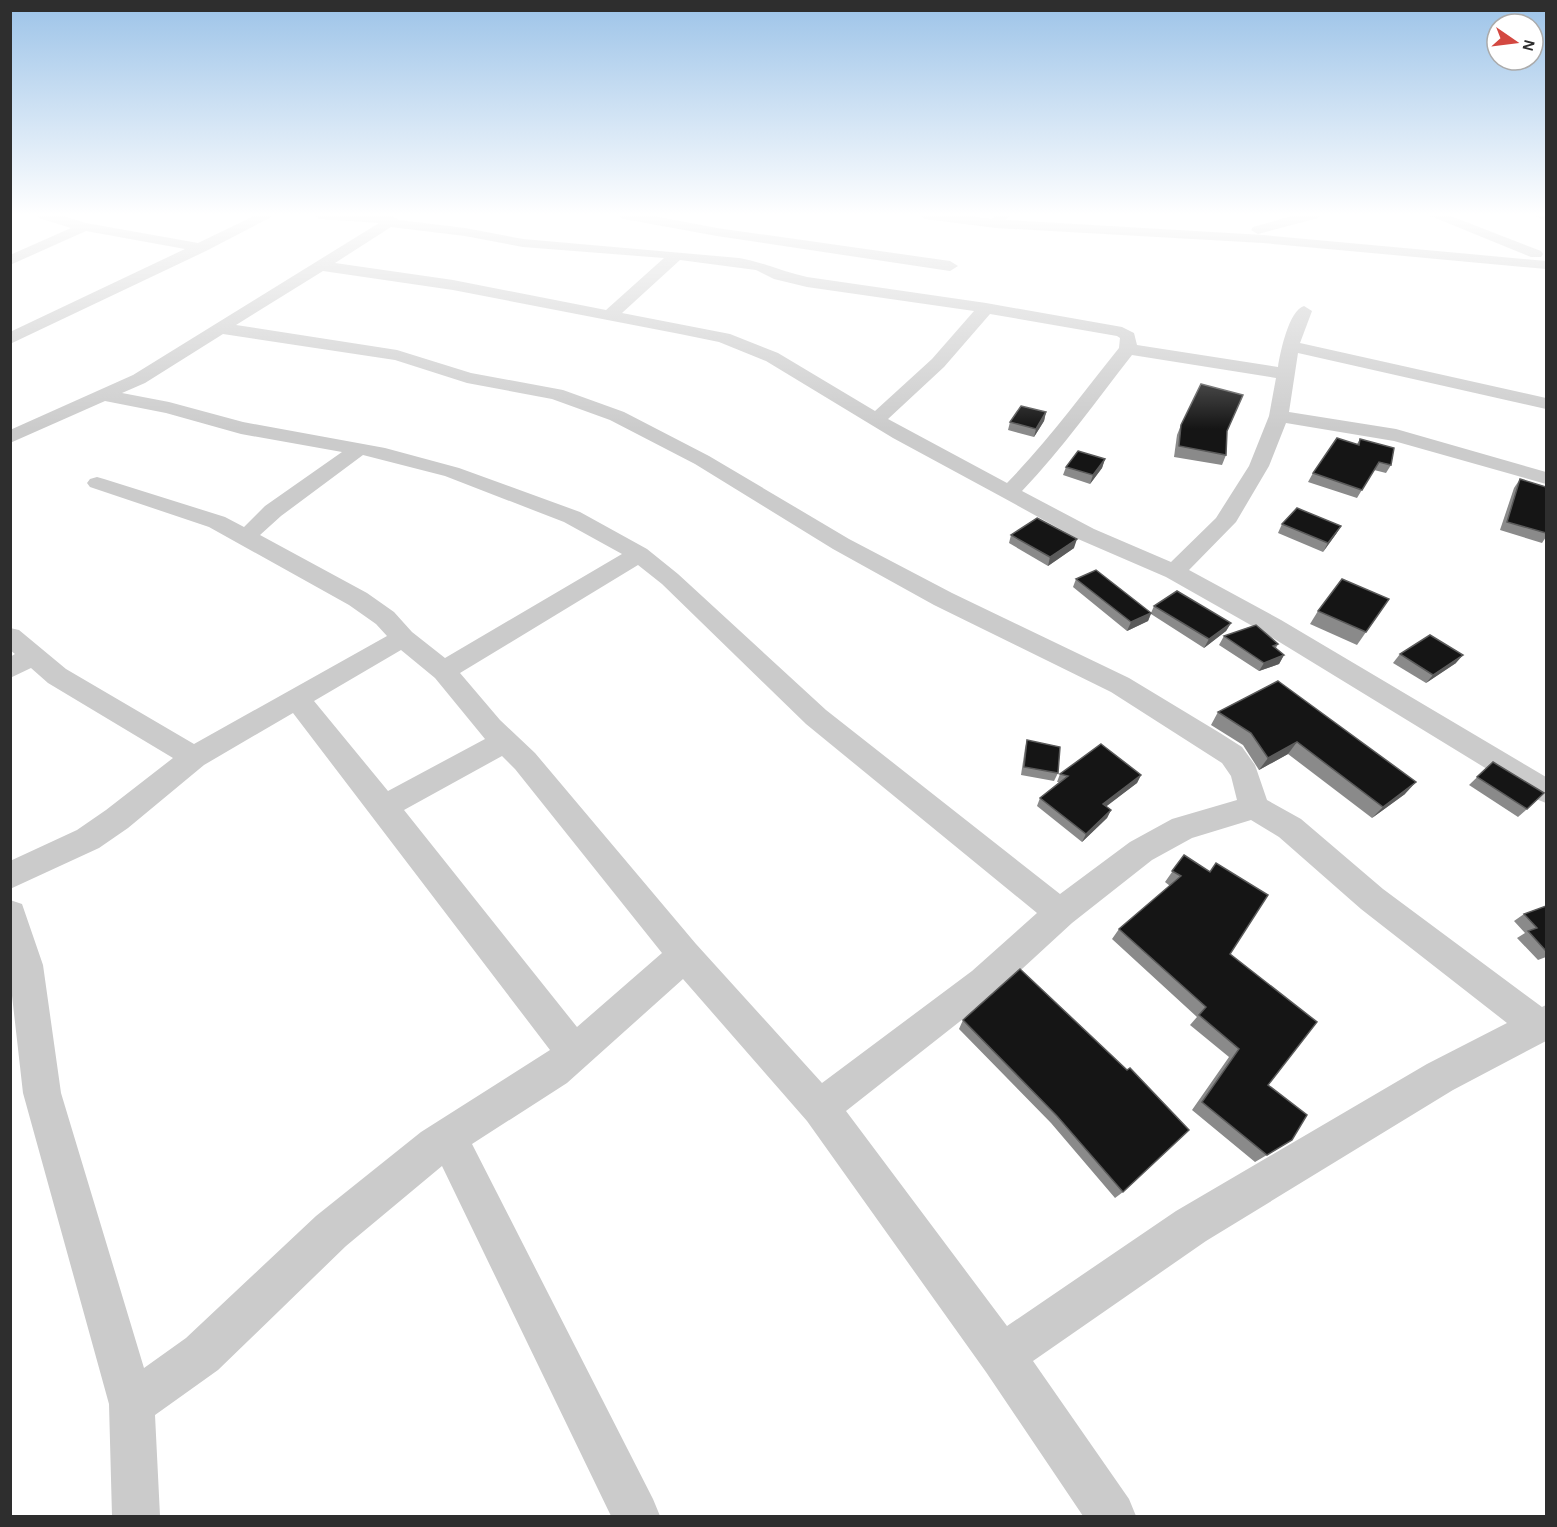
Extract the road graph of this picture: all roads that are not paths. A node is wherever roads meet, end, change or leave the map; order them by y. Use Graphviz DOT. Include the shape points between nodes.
graph roads {
  1 [pos="121,286"];
  2 [pos="288,286"];
  3 [pos="460,286"];
  4 [pos="643,286"];
  5 [pos="836,286"];
  6 [pos="986,308"];
  7 [pos="1304,311"];
  8 [pos="610,315"];
  9 [pos="220,328"];
  10 [pos="10,339"];
  11 [pos="1290,346"];
  12 [pos="1128,350"];
  13 [pos="1285,374"];
  14 [pos="103,395"];
  15 [pos="1546,403"];
  16 [pos="1279,416"];
  17 [pos="876,420"];
  18 [pos="10,437"];
  19 [pos="359,449"];
  20 [pos="1546,478"];
  21 [pos="97,483"];
  22 [pos="1009,493"];
  23 [pos="246,537"];
  24 [pos="639,554"];
  25 [pos="1174,572"];
  26 [pos="10,636"];
  27 [pos="403,638"];
  28 [pos="22,662"];
  29 [pos="444,671"];
  30 [pos="298,700"];
  31 [pos="505,741"];
  32 [pos="194,758"];
  33 [pos="1546,791"];
  34 [pos="384,807"];
  35 [pos="1254,807"];
  36 [pos="10,876"];
  37 [pos="1060,913"];
  38 [pos="10,914"];
  39 [pos="684,955"];
  40 [pos="1543,1024"];
  41 [pos="574,1052"];
  42 [pos="820,1108"];
  43 [pos="448,1137"];
  44 [pos="1002,1356"];
  45 [pos="132,1404"];
  46 [pos="136,1516"];
  47 [pos="636,1516"];
  48 [pos="1112,1516"];
  1 -- 10 [label="street"];
  2 -- 9 [label="street"];
  3 -- 8 [label="street"];
  4 -- 8 [label="street"];
  5 -- 6 [label="street"];
  6 -- 12 [label="street" via="1115,329 1128,337"];
  6 -- 17 [label="street" via="938,363"];
  7 -- 11 [label="street"];
  8 -- 17 [label="street" via="741,344 786,363"];
  9 -- 14 [label="street" via="148,374"];
  9 -- 35 [label="street" via="397,356 466,378 556,394 617,416 702,460 841,544 943,599 1120,685 1210,740 1232,755 1245,773"];
  11 -- 13 [label="street"];
  11 -- 15 [label="street"];
  12 -- 13 [label="street"];
  12 -- 22 [label="street" via="1049,451"];
  13 -- 16 [label="street"];
  14 -- 18 [label="street"];
  14 -- 19 [label="street" via="241,428"];
  16 -- 20 [label="street" via="1396,435"];
  16 -- 25 [label="street" via="1259,466 1225,522"];
  17 -- 22 [label="street"];
  19 -- 23 [label="street" via="273,511"];
  19 -- 24 [label="street" via="452,472 572,517"];
  21 -- 23 [label="street" via="217,522"];
  22 -- 25 [label="street" via="1086,534"];
  23 -- 27 [label="street" via="358,599 385,618"];
  24 -- 29 [label="street"];
  24 -- 37 [label="street" via="816,717"];
  25 -- 33 [label="street" via="1272,626"];
  26 -- 28 [label="street"];
  27 -- 29 [label="street"];
  27 -- 30 [label="street"];
  28 -- 32 [label="street" via="57,676"];
  29 -- 31 [label="street"];
  30 -- 32 [label="street"];
  30 -- 34 [label="street"];
  31 -- 34 [label="street"];
  31 -- 39 [label="street"];
  32 -- 36 [label="street" via="88,840"];
  34 -- 41 [label="street"];
  35 -- 37 [label="street" via="1183,828 1141,851"];
  35 -- 40 [label="street" via="1290,828 1372,899"];
  37 -- 42 [label="street" via="984,982"];
  38 -- 45 [label="street" via="26,965 42,1093"];
  39 -- 41 [label="street"];
  39 -- 42 [label="street"];
  40 -- 44 [label="street" via="1440,1077 1191,1226"];
  41 -- 43 [label="street" via="554,1070"];
  42 -- 44 [label="street"];
  43 -- 45 [label="street" via="331,1231 202,1354"];
  43 -- 47 [label="street"];
  44 -- 48 [label="street"];
  45 -- 46 [label="street"];
}
